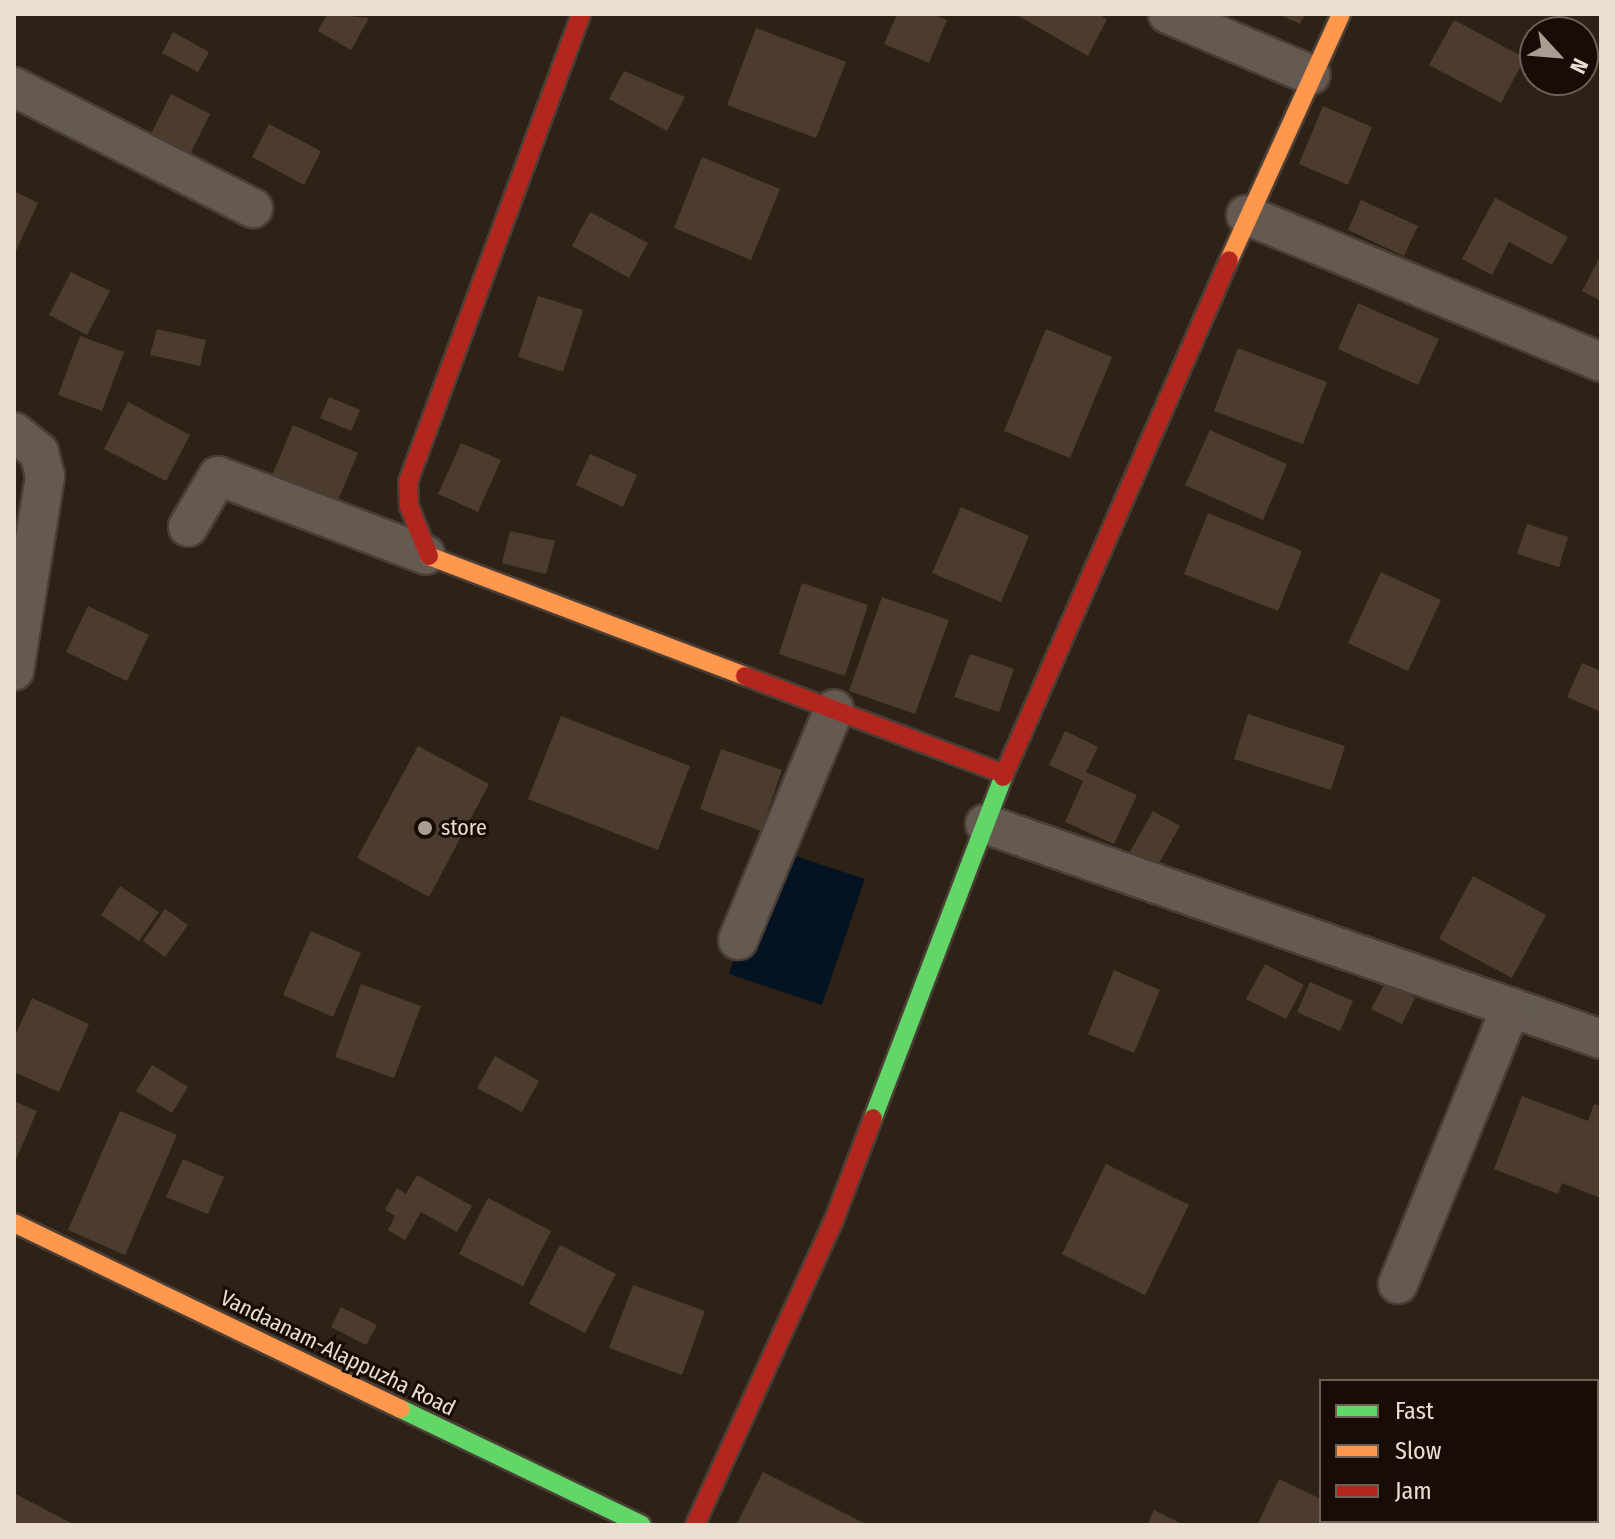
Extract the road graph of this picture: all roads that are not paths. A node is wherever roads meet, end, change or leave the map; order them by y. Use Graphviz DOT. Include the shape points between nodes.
graph roads {
  1 [pos="581,14"];
  2 [pos="1168,14"];
  3 [pos="1341,14"];
  4 [pos="1311,75"];
  5 [pos="14,87"];
  6 [pos="253,208"];
  7 [pos="1246,215"];
  8 [pos="1601,362"];
  9 [pos="14,432"];
  10 [pos="188,527"];
  11 [pos="426,555"];
  12 [pos="14,671"];
  13 [pos="834,709"];
  14 [pos="1004,774"];
  15 [pos="985,824"];
  16 [pos="738,940"];
  17 [pos="1511,1007"];
  18 [pos="1601,1039"];
  19 [pos="14,1223"];
  20 [pos="1398,1284"];
  21 [pos="640,1525"];
  22 [pos="695,1525"];
  1 -- 11 [label="street" via="408,482 409,506"];
  2 -- 4 [label="street"];
  3 -- 4 [label="street"];
  4 -- 7 [label="street"];
  5 -- 6 [label="street"];
  7 -- 8 [label="street"];
  7 -- 14 [label="street"];
  9 -- 12 [label="street" via="39,452 45,476"];
  10 -- 11 [label="street" via="218,476"];
  11 -- 13 [label="street"];
  13 -- 14 [label="street"];
  13 -- 16 [label="street"];
  14 -- 15 [label="street"];
  15 -- 17 [label="street"];
  15 -- 22 [label="street" via="834,1220"];
  17 -- 18 [label="street"];
  17 -- 20 [label="street"];
  19 -- 21 [label="street, Vandaanam-Alappuzha Road"];
}
